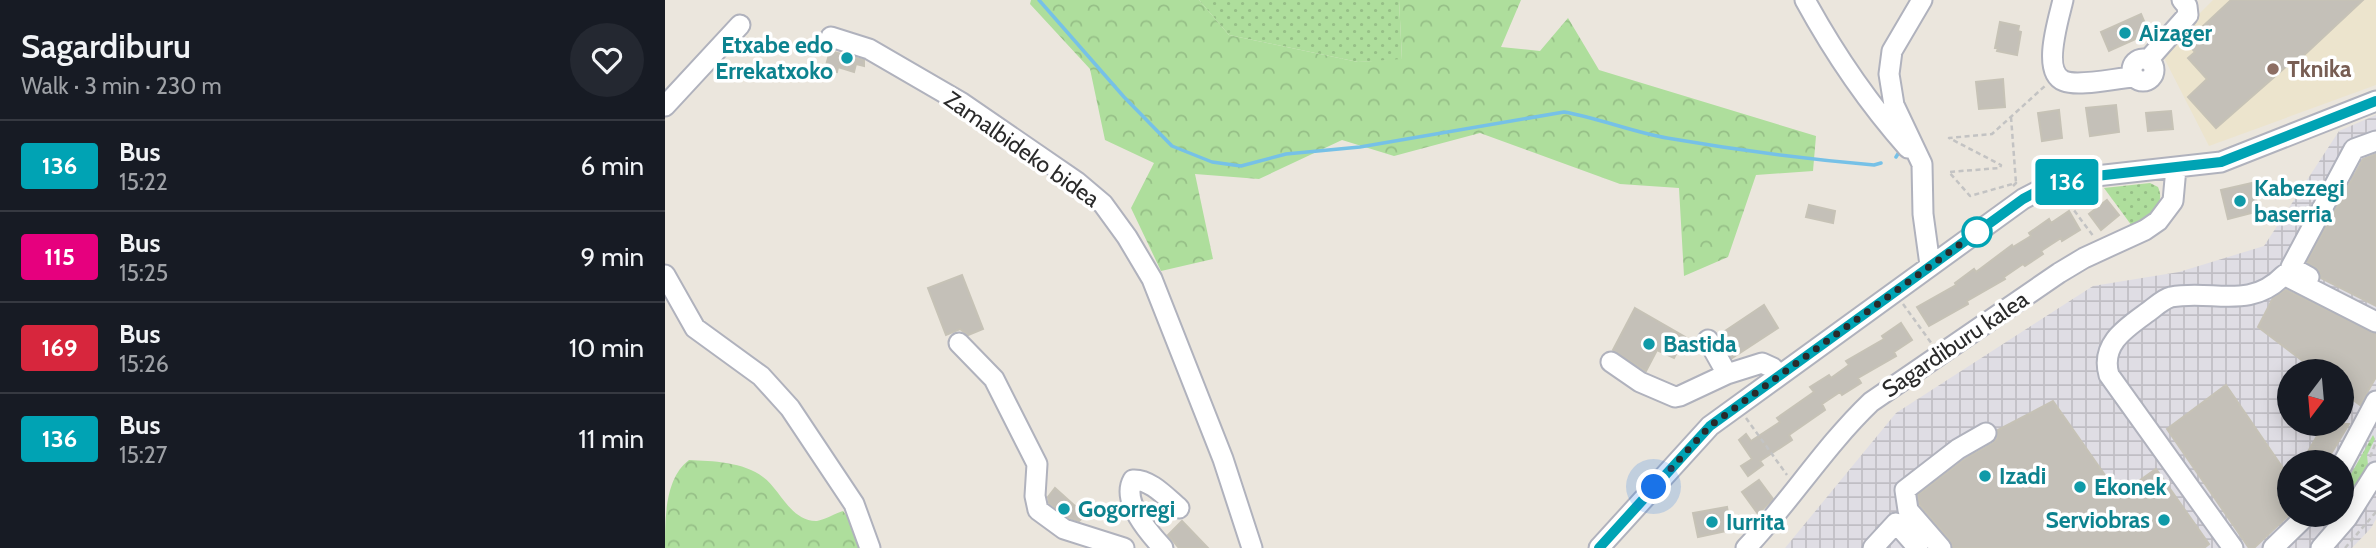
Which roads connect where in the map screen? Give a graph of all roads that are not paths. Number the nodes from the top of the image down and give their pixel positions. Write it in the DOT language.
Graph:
graph roads {
  1 [pos="1805,0"];
  2 [pos="1922,0"];
  3 [pos="2063,0"];
  4 [pos="2182,0"];
  5 [pos="740,25"];
  6 [pos="831,37"];
  7 [pos="2376,101"];
  8 [pos="665,106"];
  9 [pos="2376,141"];
  10 [pos="1921,164"];
  11 [pos="2176,168"];
  12 [pos="1930,265"];
  13 [pos="665,275"];
  14 [pos="2376,310"];
  15 [pos="2376,322"];
  16 [pos="1708,340"];
  17 [pos="959,344"];
  18 [pos="1611,362"];
  19 [pos="1727,374"];
  20 [pos="1779,374"];
  21 [pos="2376,401"];
  22 [pos="1986,433"];
  23 [pos="2350,450"];
  24 [pos="2376,472"];
  25 [pos="1179,508"];
  26 [pos="2295,527"];
  27 [pos="870,548"];
  28 [pos="1124,548"];
  29 [pos="1163,548"];
  30 [pos="1252,548"];
  31 [pos="1599,548"];
  32 [pos="1745,548"];
  33 [pos="1873,548"];
  34 [pos="1918,548"];
  35 [pos="1941,548"];
  36 [pos="2233,548"];
  37 [pos="2273,548"];
  38 [pos="2321,548"];
  1 -- 10 [label="street"];
  2 -- 10 [label="street"];
  3 -- 4 [label="street"];
  5 -- 8 [label="street"];
  6 -- 30 [label="street, Zamalbideko bidea"];
  7 -- 11 [label="street"];
  9 -- 14 [label="street"];
  10 -- 12 [label="street"];
  11 -- 12 [label="street"];
  11 -- 32 [label="street, Sagardiburu kalea"];
  12 -- 20 [label="street"];
  13 -- 27 [label="street"];
  15 -- 36 [label="street"];
  16 -- 19 [label="street"];
  17 -- 28 [label="street"];
  18 -- 19 [label="street"];
  19 -- 20 [label="street"];
  20 -- 31 [label="street"];
  21 -- 23 [label="street"];
  22 -- 35 [label="street"];
  24 -- 38 [label="street"];
  25 -- 29 [label="street"];
  26 -- 37 [label="street"];
  33 -- 34 [label="street"];
}
